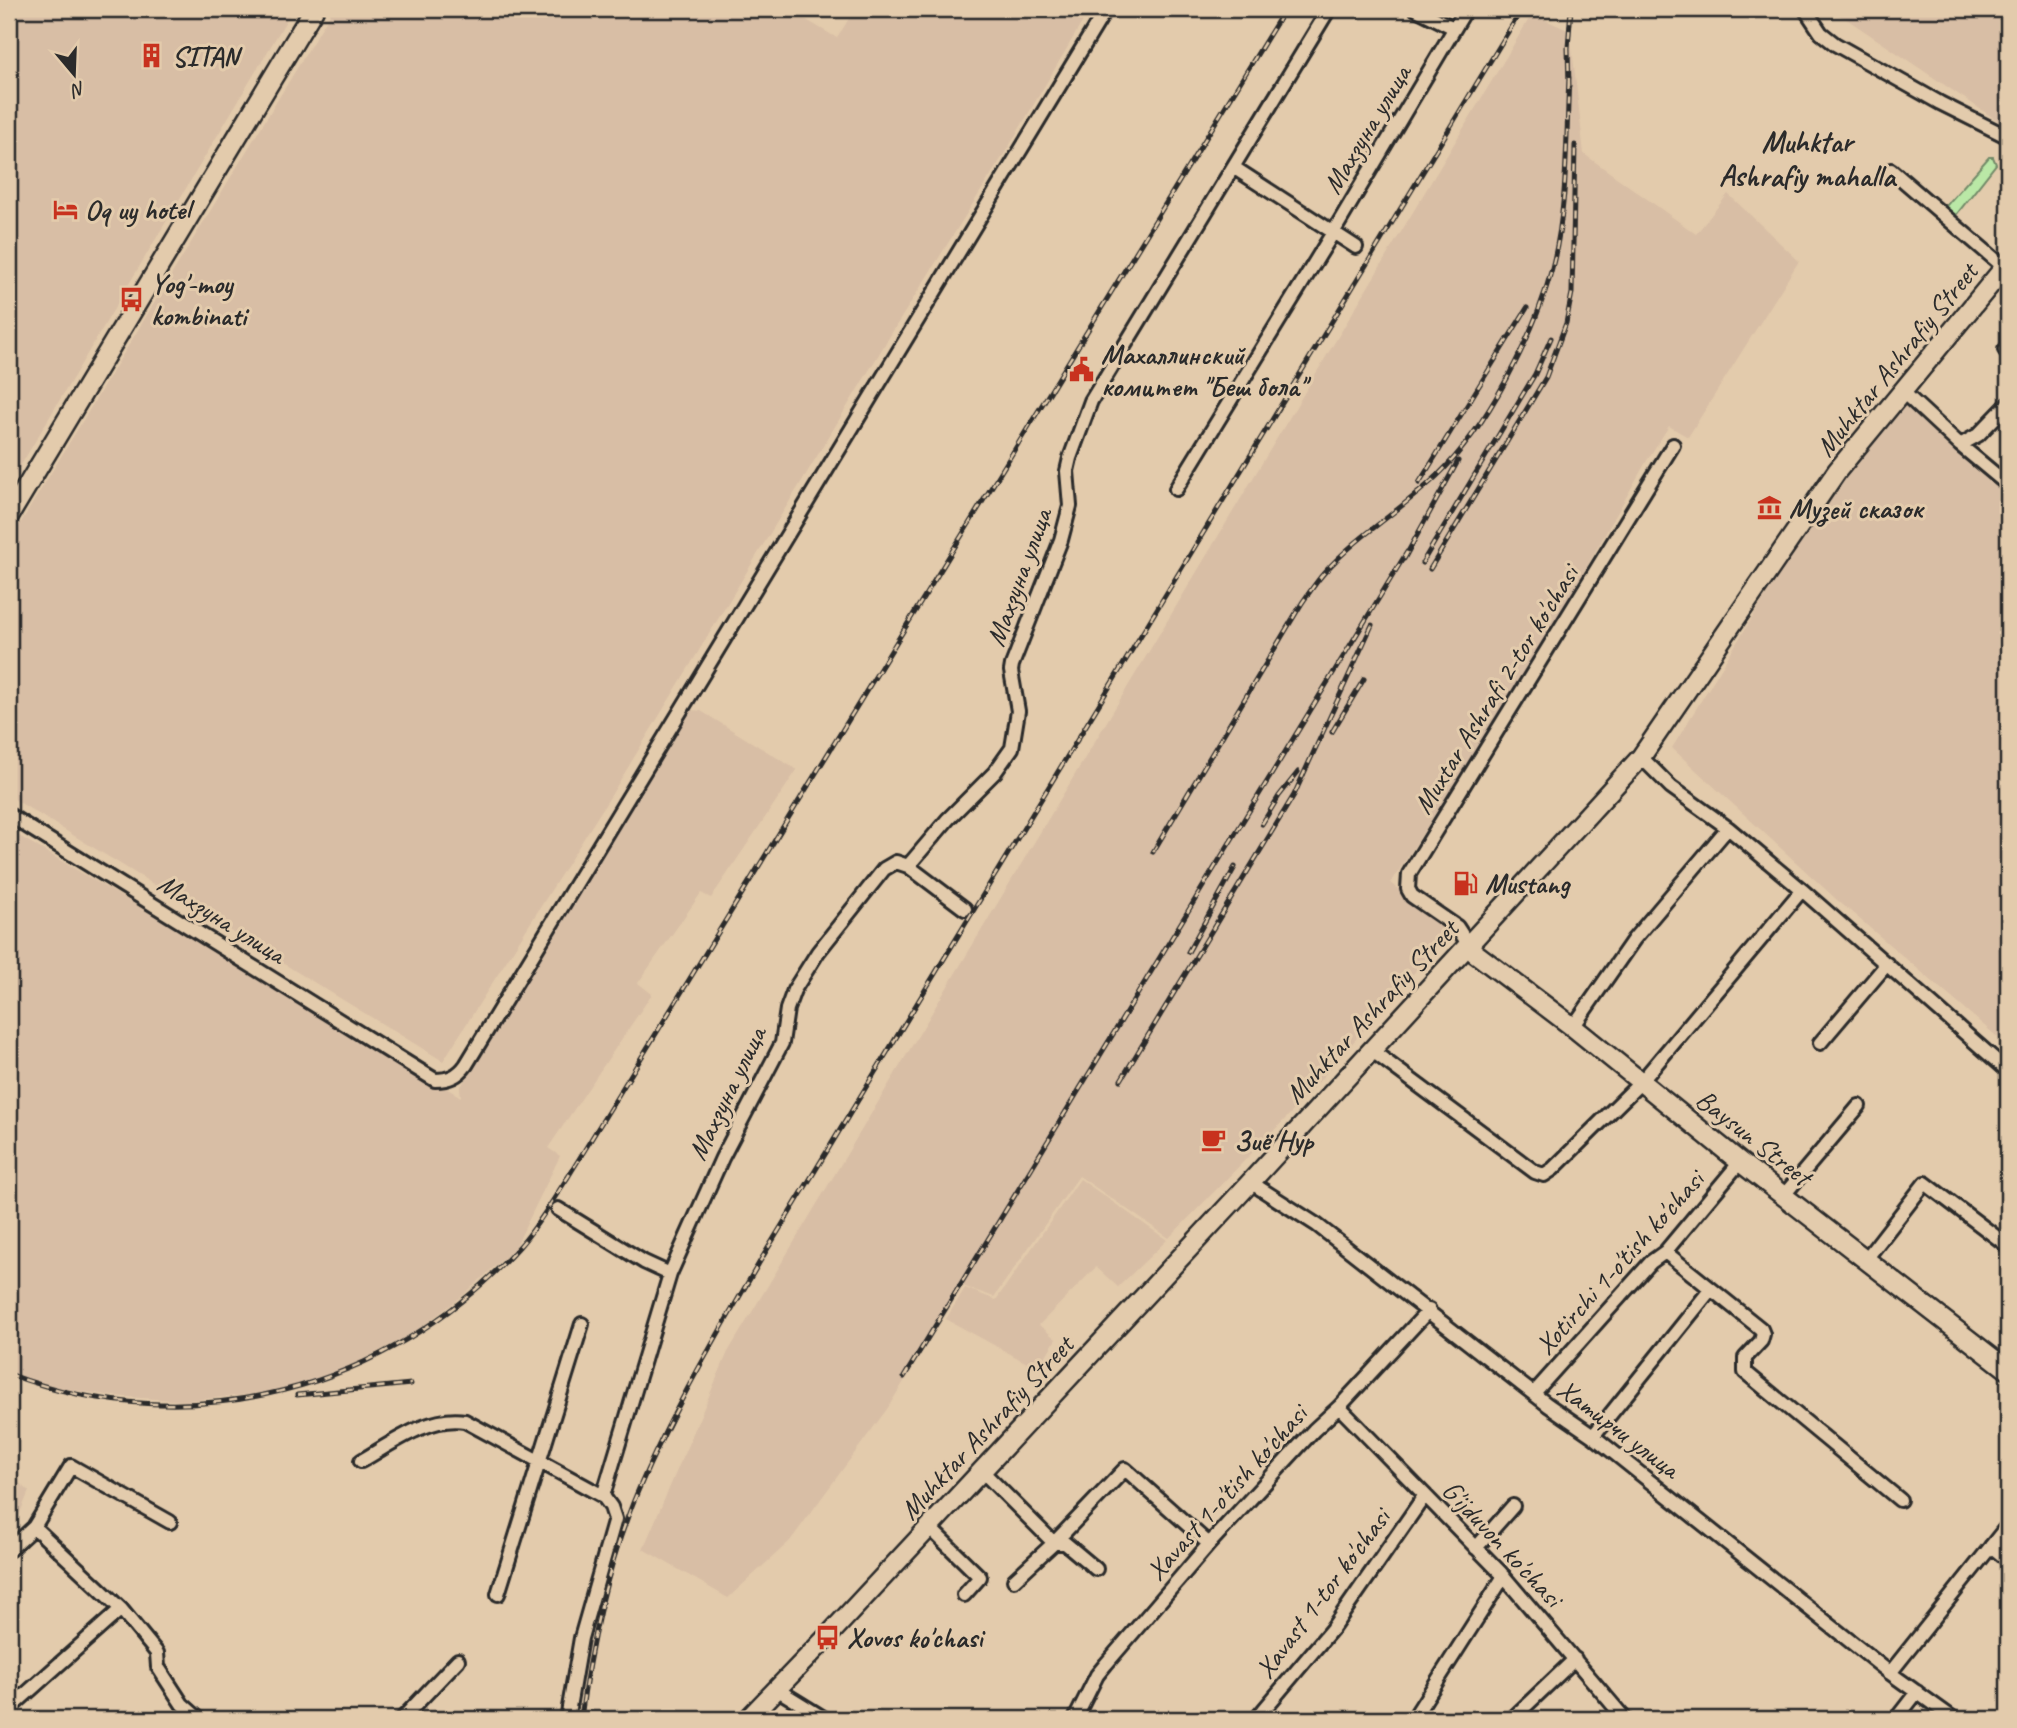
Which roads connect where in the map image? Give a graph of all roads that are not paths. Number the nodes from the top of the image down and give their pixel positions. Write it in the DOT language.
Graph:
graph roads {
  1 [pos="303,9"];
  2 [pos="314,9"];
  3 [pos="1106,9"];
  4 [pos="1329,9"];
  5 [pos="1416,9"];
  6 [pos="1466,9"];
  7 [pos="1805,9"];
  8 [pos="1454,29"];
  9 [pos="2008,137"];
  10 [pos="1233,167"];
  11 [pos="1891,170"];
  12 [pos="1334,231"];
  13 [pos="1356,247"];
  14 [pos="2006,266"];
  15 [pos="1902,391"];
  16 [pos="2008,404"];
  17 [pos="1961,445"];
  18 [pos="1673,446"];
  19 [pos="2008,485"];
  20 [pos="1176,489"];
  21 [pos="9,499"];
  22 [pos="9,516"];
  23 [pos="1641,757"];
  24 [pos="9,815"];
  25 [pos="1728,828"];
  26 [pos="908,866"];
  27 [pos="1802,890"];
  28 [pos="965,909"];
  29 [pos="1468,944"];
  30 [pos="1887,964"];
  31 [pos="1573,1027"];
  32 [pos="1820,1043"];
  33 [pos="1371,1050"];
  34 [pos="2008,1070"];
  35 [pos="1642,1082"];
  36 [pos="1859,1106"];
  37 [pos="1740,1163"];
  38 [pos="1250,1182"];
  39 [pos="1784,1195"];
  40 [pos="558,1209"];
  41 [pos="2008,1246"];
  42 [pos="1665,1252"];
  43 [pos="1866,1259"];
  44 [pos="670,1274"];
  45 [pos="1711,1289"];
  46 [pos="1429,1310"];
  47 [pos="582,1324"];
  48 [pos="2008,1370"];
  49 [pos="1534,1393"];
  50 [pos="1339,1407"];
  51 [pos="1593,1436"];
  52 [pos="361,1461"];
  53 [pos="538,1462"];
  54 [pos="981,1470"];
  55 [pos="1425,1495"];
  56 [pos="603,1496"];
  57 [pos="1900,1500"];
  58 [pos="1513,1506"];
  59 [pos="170,1522"];
  60 [pos="2008,1525"];
  61 [pos="34,1527"];
  62 [pos="929,1527"];
  63 [pos="1054,1543"];
  64 [pos="1209,1544"];
  65 [pos="1991,1546"];
  66 [pos="1476,1548"];
  67 [pos="9,1550"];
  68 [pos="2008,1560"];
  69 [pos="1096,1569"];
  70 [pos="1504,1576"];
  71 [pos="1014,1580"];
  72 [pos="498,1594"];
  73 [pos="964,1595"];
  74 [pos="121,1609"];
  75 [pos="1575,1659"];
  76 [pos="458,1660"];
  77 [pos="1891,1673"];
  78 [pos="778,1690"];
  79 [pos="1917,1692"];
  80 [pos="9,1709"];
  81 [pos="199,1719"];
  82 [pos="402,1719"];
  83 [pos="567,1719"];
  84 [pos="748,1719"];
  85 [pos="825,1719"];
  86 [pos="1075,1719"];
  87 [pos="1256,1719"];
  88 [pos="1413,1719"];
  89 [pos="1512,1719"];
  90 [pos="1625,1719"];
  91 [pos="1896,1719"];
  92 [pos="1954,1719"];
  1 -- 21 [label="main road"];
  2 -- 22 [label="main road"];
  3 -- 24 [label="street, Махзуна улица"];
  4 -- 10 [label="street, Махзуна улица"];
  5 -- 8 [label="street"];
  6 -- 8 [label="street, Махзуна улица"];
  7 -- 9 [label="street"];
  8 -- 12 [label="street, Махзуна улица"];
  10 -- 12 [label="street"];
  10 -- 26 [label="street, Махзуна улица"];
  11 -- 14 [label="street"];
  12 -- 13 [label="street"];
  12 -- 20 [label="street, Махзуна улица"];
  14 -- 15 [label="main road, Muhktar Ashrafiy Street"];
  15 -- 17 [label="street"];
  15 -- 23 [label="main road, Muhktar Ashrafiy Street"];
  16 -- 17 [label="street"];
  17 -- 19 [label="street"];
  18 -- 29 [label="street, Muxtar Ashrafi 2-tor ko'chasi"];
  23 -- 25 [label="street"];
  23 -- 29 [label="main road, Muhktar Ashrafiy Street"];
  25 -- 27 [label="street"];
  25 -- 31 [label="street"];
  26 -- 28 [label="street"];
  26 -- 44 [label="street, Махзуна улица"];
  27 -- 30 [label="street"];
  27 -- 35 [label="street"];
  29 -- 31 [label="main road, Bаysun Street"];
  29 -- 33 [label="main road, Muhktar Ashrafiy Street"];
  30 -- 32 [label="street"];
  30 -- 34 [label="street"];
  31 -- 35 [label="main road, Bаysun Street"];
  33 -- 35 [label="street"];
  33 -- 38 [label="main road, Muhktar Ashrafiy Street"];
  35 -- 37 [label="main road, Bаysun Street"];
  36 -- 39 [label="street"];
  37 -- 39 [label="main road, Bаysun Street"];
  37 -- 42 [label="street, Xotirchi 1-o'tish ko'chasi"];
  38 -- 46 [label="street, Хатирчи улица"];
  38 -- 54 [label="main road, Muhktar Ashrafiy Street"];
  39 -- 43 [label="main road, Bаysun Street"];
  40 -- 44 [label="street"];
  41 -- 43 [label="street"];
  42 -- 45 [label="street"];
  42 -- 49 [label="street, Xotirchi 1-o'tish ko'chasi"];
  43 -- 48 [label="main road, Bаysun Street"];
  44 -- 56 [label="street, Махзуна улица"];
  45 -- 51 [label="street"];
  45 -- 57 [label="street"];
  46 -- 49 [label="street, Хатирчи улица"];
  46 -- 50 [label="street, Xavast 1-o'tish ko'chasi"];
  47 -- 53 [label="street"];
  49 -- 51 [label="street, Хатирчи улица"];
  50 -- 55 [label="street, G'ijduvon ko'chasi"];
  50 -- 64 [label="street, Xavast 1-o'tish ko'chasi"];
  51 -- 77 [label="street, Хатирчи улица"];
  52 -- 53 [label="street"];
  53 -- 56 [label="street"];
  53 -- 72 [label="street"];
  54 -- 62 [label="main road, Muhktar Ashrafiy Street"];
  54 -- 63 [label="street"];
  55 -- 66 [label="street, G'ijduvon ko'chasi"];
  55 -- 87 [label="street, Xavast 1-tor ko'chasi"];
  56 -- 83 [label="street"];
  58 -- 66 [label="street"];
  59 -- 61 [label="street"];
  60 -- 65 [label="street"];
  61 -- 67 [label="street"];
  61 -- 74 [label="street"];
  62 -- 73 [label="street"];
  62 -- 78 [label="main road, Muhktar Ashrafiy Street"];
  63 -- 64 [label="street"];
  63 -- 69 [label="street"];
  63 -- 71 [label="street"];
  64 -- 86 [label="street, Xavast 1-o'tish ko'chasi"];
  65 -- 68 [label="street"];
  65 -- 77 [label="street"];
  66 -- 70 [label="street, G'ijduvon ko'chasi"];
  70 -- 75 [label="street, G'ijduvon ko'chasi"];
  70 -- 88 [label="street"];
  74 -- 80 [label="street"];
  74 -- 81 [label="street"];
  75 -- 89 [label="street"];
  75 -- 90 [label="street, G'ijduvon ko'chasi"];
  76 -- 82 [label="street"];
  77 -- 79 [label="street, Хатирчи улица"];
  78 -- 84 [label="main road, Muhktar Ashrafiy Street"];
  78 -- 85 [label="street"];
  79 -- 91 [label="street"];
  79 -- 92 [label="street, Хатирчи улица"];
}
